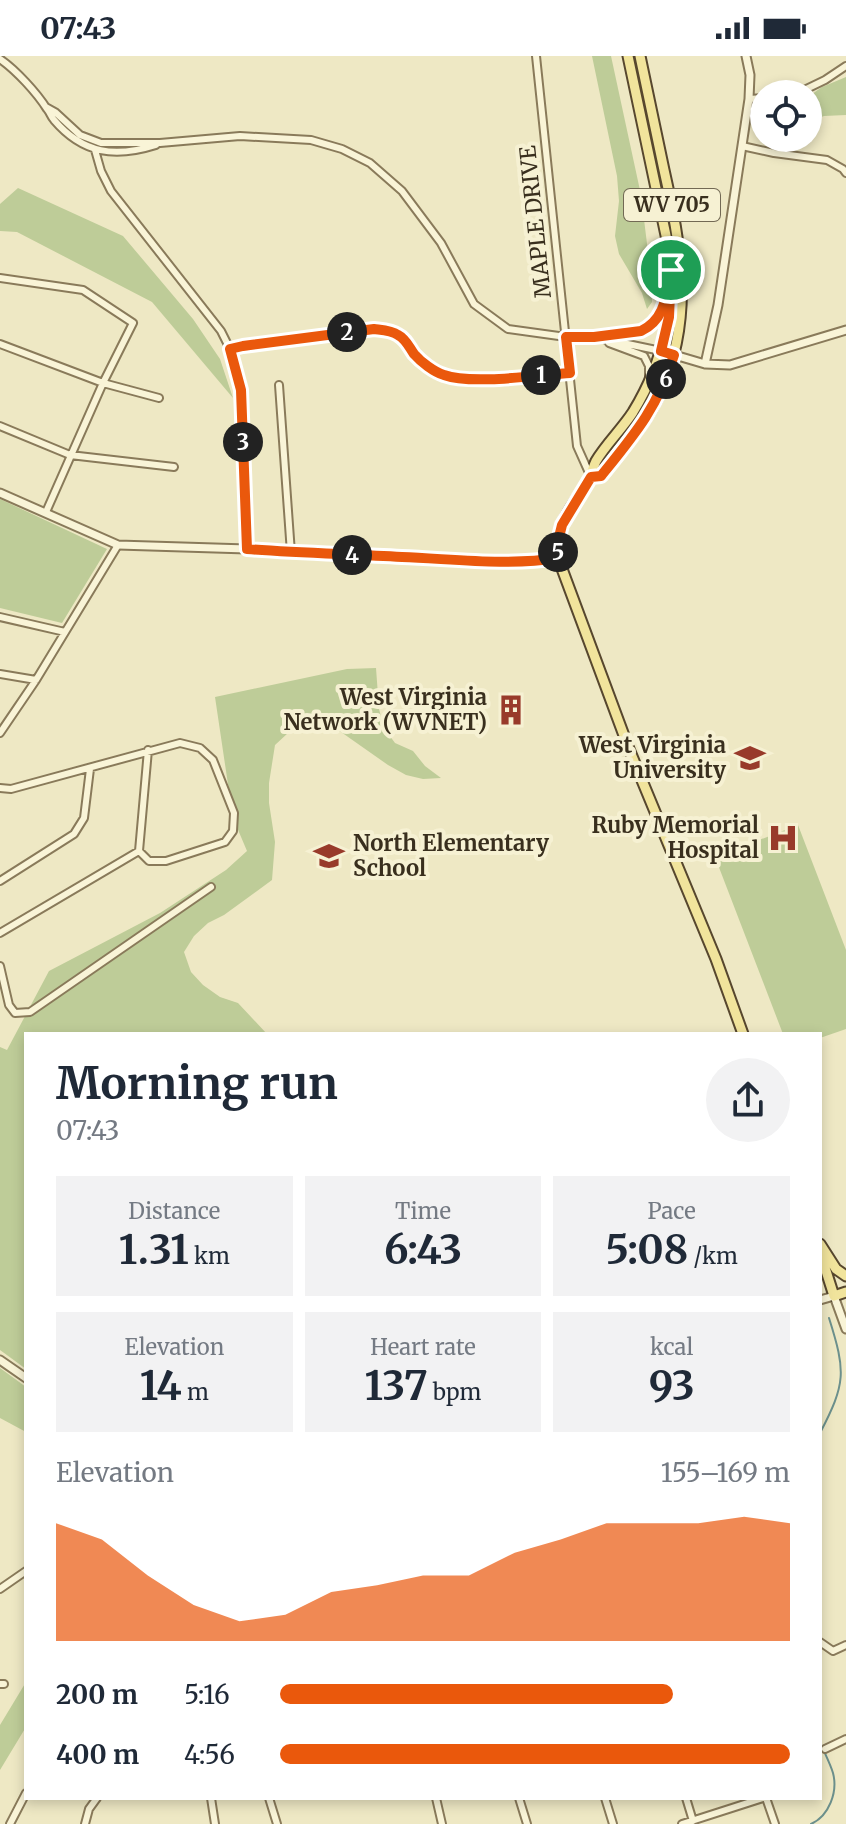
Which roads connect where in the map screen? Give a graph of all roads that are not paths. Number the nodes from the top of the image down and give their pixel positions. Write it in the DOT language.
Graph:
graph roads {
  1 [pos="536,56"];
  2 [pos="628,56"];
  3 [pos="640,56"];
  4 [pos="746,56"];
  5 [pos="0,59"];
  6 [pos="846,66"];
  7 [pos="822,81"];
  8 [pos="749,99"];
  9 [pos="46,107"];
  10 [pos="101,143"];
  11 [pos="160,143"];
  12 [pos="742,146"];
  13 [pos="95,150"];
  14 [pos="104,152"];
  15 [pos="845,170"];
  16 [pos="101,171"];
  17 [pos="671,270"];
  18 [pos="0,278"];
  19 [pos="846,330"];
  20 [pos="566,337"];
  21 [pos="594,337"];
  22 [pos="0,344"];
  23 [pos="230,349"];
  24 [pos="661,351"];
  25 [pos="674,355"];
  26 [pos="705,364"];
  27 [pos="570,373"];
  28 [pos="103,383"];
  29 [pos="648,383"];
  30 [pos="279,385"];
  31 [pos="159,398"];
  32 [pos="0,426"];
  33 [pos="70,455"];
  34 [pos="174,467"];
  35 [pos="591,477"];
  36 [pos="0,493"];
  37 [pos="46,512"];
  38 [pos="118,545"];
  39 [pos="247,549"];
  40 [pos="291,553"];
  41 [pos="558,558"];
  42 [pos="0,617"];
  43 [pos="65,632"];
  44 [pos="0,674"];
  45 [pos="36,680"];
  46 [pos="0,733"];
  47 [pos="148,750"];
  48 [pos="90,769"];
  49 [pos="0,788"];
  50 [pos="139,851"];
  51 [pos="0,881"];
  52 [pos="211,887"];
  53 [pos="0,933"];
  54 [pos="0,966"];
  55 [pos="742,1032"];
  56 [pos="822,1247"];
  57 [pos="822,1258"];
  58 [pos="846,1276"];
  59 [pos="846,1292"];
  60 [pos="834,1296"];
  61 [pos="822,1299"];
  62 [pos="846,1329"];
  63 [pos="0,1360"];
  64 [pos="24,1377"];
  65 [pos="24,1572"];
  66 [pos="0,1589"];
  67 [pos="822,1643"];
  68 [pos="846,1645"];
  69 [pos="846,1739"];
  70 [pos="825,1749"];
  71 [pos="24,1797"];
  72 [pos="96,1800"];
  73 [pos="211,1800"];
  74 [pos="270,1800"];
  75 [pos="436,1800"];
  76 [pos="520,1800"];
  77 [pos="606,1800"];
  78 [pos="687,1800"];
  79 [pos="759,1800"];
  80 [pos="766,1800"];
  81 [pos="693,1821"];
  82 [pos="10,1824"];
  83 [pos="85,1824"];
  84 [pos="215,1824"];
  85 [pos="277,1824"];
  86 [pos="442,1824"];
  87 [pos="527,1824"];
  88 [pos="613,1824"];
  89 [pos="682,1824"];
  90 [pos="775,1824"];
  1 -- 20 [label="street, MAPLE DRIVE"];
  2 -- 17 [label="main road, WV 705"];
  3 -- 25 [label="main road, WV 705"];
  4 -- 8 [label="street"];
  5 -- 9 [label="street"];
  6 -- 7 [label="street"];
  8 -- 12 [label="street"];
  9 -- 10 [label="street"];
  9 -- 13 [label="street"];
  10 -- 11 [label="street"];
  10 -- 13 [label="street"];
  10 -- 14 [label="street"];
  11 -- 14 [label="street"];
  11 -- 20 [label="street"];
  12 -- 15 [label="street"];
  12 -- 26 [label="street"];
  13 -- 14 [label="street"];
  13 -- 16 [label="street"];
  14 -- 16 [label="street"];
  16 -- 23 [label="street"];
  17 -- 21 [label="street"];
  17 -- 24 [label="main road, WV 705"];
  18 -- 28 [label="street"];
  19 -- 26 [label="street"];
  20 -- 21 [label="street"];
  20 -- 27 [label="street, MAPLE DRIVE"];
  21 -- 24 [label="street"];
  21 -- 29 [label="street"];
  22 -- 28 [label="street"];
  23 -- 27 [label="street"];
  23 -- 39 [label="street"];
  24 -- 25 [label="street"];
  24 -- 29 [label="main road, WV 705"];
  25 -- 26 [label="street"];
  25 -- 35 [label="main road, WV 705"];
  27 -- 35 [label="street, MAPLE DRIVE"];
  28 -- 31 [label="street"];
  28 -- 33 [label="street"];
  29 -- 35 [label="main road, WV 705"];
  30 -- 40 [label="street"];
  32 -- 33 [label="street"];
  33 -- 34 [label="street"];
  33 -- 37 [label="street"];
  35 -- 41 [label="main road, WV 705"];
  36 -- 37 [label="street"];
  37 -- 38 [label="street"];
  38 -- 39 [label="street"];
  38 -- 43 [label="street"];
  39 -- 40 [label="street"];
  40 -- 41 [label="street"];
  41 -- 55 [label="main road"];
  42 -- 43 [label="street"];
  43 -- 45 [label="street"];
  44 -- 45 [label="street"];
  45 -- 46 [label="street"];
  47 -- 48 [label="street"];
  47 -- 50 [label="street"];
  47 -- 50 [label="street"];
  48 -- 49 [label="street"];
  48 -- 51 [label="street"];
  50 -- 53 [label="street"];
  52 -- 54 [label="street"];
  56 -- 58 [label="main road"];
  57 -- 60 [label="main road"];
  59 -- 60 [label="main road"];
  60 -- 61 [label="street"];
  60 -- 62 [label="street"];
  63 -- 64 [label="street"];
  65 -- 66 [label="street"];
  67 -- 68 [label="street"];
  69 -- 70 [label="street"];
  71 -- 82 [label="street"];
  72 -- 83 [label="street"];
  73 -- 84 [label="street"];
  74 -- 85 [label="street"];
  75 -- 86 [label="street"];
  76 -- 87 [label="street"];
  77 -- 88 [label="street"];
  78 -- 81 [label="street"];
  79 -- 81 [label="street"];
  80 -- 90 [label="street"];
  81 -- 89 [label="street"];
}
